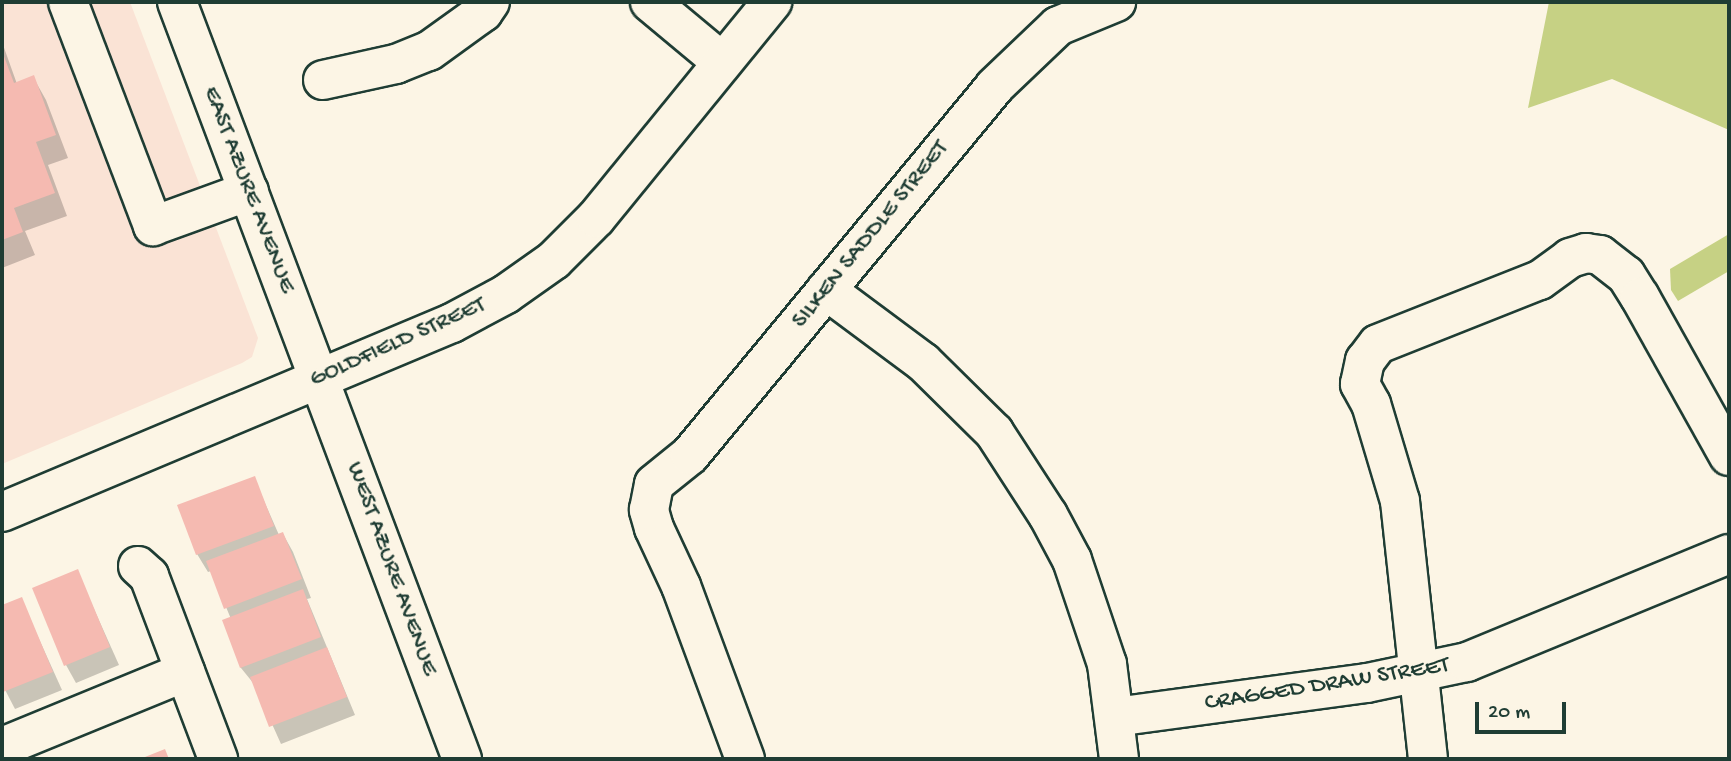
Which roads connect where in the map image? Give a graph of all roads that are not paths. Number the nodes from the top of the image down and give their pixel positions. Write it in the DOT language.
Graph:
graph roads {
  1 [pos="68,2"];
  2 [pos="177,2"];
  3 [pos="490,2"];
  4 [pos="650,2"];
  5 [pos="772,2"];
  6 [pos="1116,2"];
  7 [pos="1050,14"];
  8 [pos="722,62"];
  9 [pos="323,80"];
  10 [pos="249,191"];
  11 [pos="826,289"];
  12 [pos="320,379"];
  13 [pos="1729,456"];
  14 [pos="2,512"];
  15 [pos="1729,554"];
  16 [pos="138,566"];
  17 [pos="185,672"];
  18 [pos="1421,672"];
  19 [pos="1115,717"];
  20 [pos="2,747"];
  21 [pos="218,759"];
  22 [pos="462,759"];
  23 [pos="745,759"];
  24 [pos="1119,759"];
  25 [pos="1428,759"];
  1 -- 10 [label="street"];
  2 -- 10 [label="street, EAST AZURE AVENUE"];
  3 -- 9 [label="street"];
  4 -- 8 [label="street"];
  5 -- 8 [label="street, GOLDFIELD STREET"];
  6 -- 7 [label="street, SILKEN SADDLE STREET"];
  7 -- 11 [label="street, SILKEN SADDLE STREET"];
  8 -- 12 [label="street, GOLDFIELD STREET"];
  10 -- 12 [label="street, EAST AZURE AVENUE"];
  11 -- 19 [label="street"];
  11 -- 23 [label="street, SILKEN SADDLE STREET"];
  12 -- 14 [label="street, GOLDFIELD STREET"];
  12 -- 22 [label="street, WEST AZURE AVENUE"];
  13 -- 18 [label="street"];
  15 -- 18 [label="street, CRAGGED DRAW STREET"];
  16 -- 17 [label="street"];
  17 -- 20 [label="street"];
  17 -- 21 [label="street"];
  18 -- 19 [label="street, CRAGGED DRAW STREET"];
  18 -- 25 [label="street"];
  19 -- 24 [label="street"];
}
